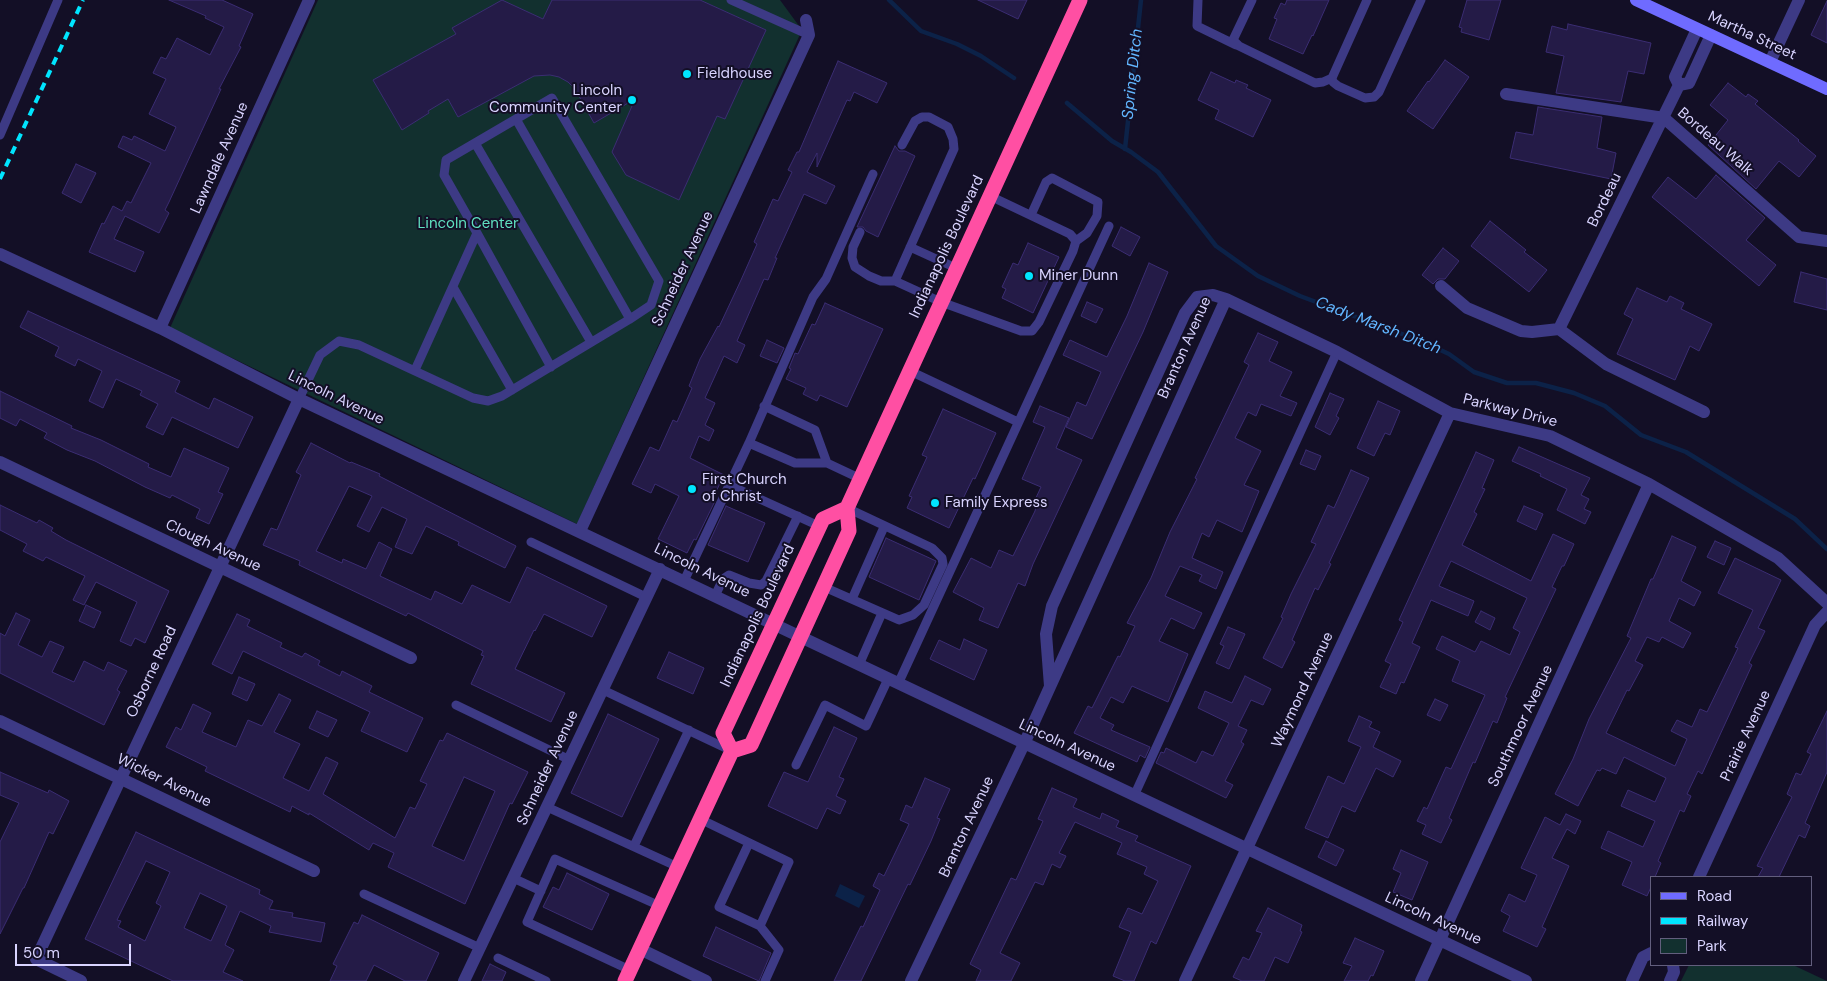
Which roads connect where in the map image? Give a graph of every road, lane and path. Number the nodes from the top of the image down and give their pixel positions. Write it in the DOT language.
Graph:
graph roads {
  1 [pos="58,0"];
  2 [pos="309,0"];
  3 [pos="731,0"];
  4 [pos="1080,0"];
  5 [pos="1198,0"];
  6 [pos="1252,0"];
  7 [pos="1367,0"];
  8 [pos="1421,0"];
  9 [pos="1636,0"];
  10 [pos="1799,0"];
  11 [pos="806,20"];
  12 [pos="1697,29"];
  13 [pos="809,35"];
  14 [pos="1711,35"];
  15 [pos="1239,46"];
  16 [pos="1770,62"];
  17 [pos="1332,78"];
  18 [pos="1679,85"];
  19 [pos="1827,89"];
  20 [pos="1506,94"];
  21 [pos="1664,118"];
  22 [pos="516,119"];
  23 [pos="0,135"];
  24 [pos="475,143"];
  25 [pos="902,145"];
  26 [pos="873,174"];
  27 [pos="990,196"];
  28 [pos="1031,215"];
  29 [pos="1109,226"];
  30 [pos="860,232"];
  31 [pos="477,233"];
  32 [pos="1076,241"];
  33 [pos="1827,241"];
  34 [pos="910,247"];
  35 [pos="0,254"];
  36 [pos="956,268"];
  37 [pos="895,281"];
  38 [pos="1441,286"];
  39 [pos="453,287"];
  40 [pos="1226,299"];
  41 [pos="941,302"];
  42 [pos="630,319"];
  43 [pos="160,328"];
  44 [pos="1559,329"];
  45 [pos="592,342"];
  46 [pos="1337,352"];
  47 [pos="551,367"];
  48 [pos="415,370"];
  49 [pos="910,371"];
  50 [pos="512,390"];
  51 [pos="299,399"];
  52 [pos="764,406"];
  53 [pos="1704,412"];
  54 [pos="1450,413"];
  55 [pos="1018,422"];
  56 [pos="749,443"];
  57 [pos="0,462"];
  58 [pos="827,464"];
  59 [pos="860,479"];
  60 [pos="1649,484"];
  61 [pos="729,485"];
  62 [pos="847,508"];
  63 [pos="798,516"];
  64 [pos="819,526"];
  65 [pos="884,527"];
  66 [pos="580,531"];
  67 [pos="531,542"];
  68 [pos="219,566"];
  69 [pos="660,569"];
  70 [pos="684,581"];
  71 [pos="824,587"];
  72 [pos="715,596"];
  73 [pos="646,597"];
  74 [pos="852,599"];
  75 [pos="1827,602"];
  76 [pos="1827,612"];
  77 [pos="882,613"];
  78 [pos="774,624"];
  79 [pos="800,637"];
  80 [pos="411,658"];
  81 [pos="858,665"];
  82 [pos="893,682"];
  83 [pos="1050,686"];
  84 [pos="603,690"];
  85 [pos="456,705"];
  86 [pos="0,721"];
  87 [pos="689,730"];
  88 [pos="1024,744"];
  89 [pos="732,751"];
  90 [pos="570,760"];
  91 [pos="796,766"];
  92 [pos="120,778"];
  93 [pos="1134,796"];
  94 [pos="547,807"];
  95 [pos="700,819"];
  96 [pos="749,843"];
  97 [pos="634,846"];
  98 [pos="1247,849"];
  99 [pos="678,867"];
  100 [pos="314,871"];
  101 [pos="1698,876"];
  102 [pos="513,878"];
  103 [pos="541,891"];
  104 [pos="364,894"];
  105 [pos="660,906"];
  106 [pos="760,926"];
  107 [pos="1440,941"];
  108 [pos="480,948"];
  109 [pos="640,949"];
  110 [pos="1650,954"];
  111 [pos="498,958"];
  112 [pos="1673,966"];
  113 [pos="628,976"];
  114 [pos="81,981"];
  115 [pos="464,981"];
  116 [pos="546,981"];
  117 [pos="706,981"];
  118 [pos="765,981"];
  119 [pos="911,981"];
  120 [pos="1185,981"];
  121 [pos="1421,981"];
  122 [pos="1526,981"];
  123 [pos="1632,981"];
  124 [pos="1670,981"];
  1 -- 23 [label="lane"];
  2 -- 43 [label="street, Lawndale Avenue"];
  3 -- 13 [label="lane"];
  4 -- 27 [label="highway, Indianapolis Boulevard"];
  5 -- 15 [label="lane"];
  6 -- 15 [label="lane"];
  7 -- 17 [label="lane"];
  8 -- 17 [label="lane"];
  9 -- 12 [label="street, Martha Street"];
  10 -- 16 [label="street"];
  11 -- 13 [label="street"];
  12 -- 14 [label="street, Martha Street"];
  12 -- 18 [label="street, Bordeau"];
  13 -- 66 [label="street, Schneider Avenue"];
  14 -- 16 [label="street, Martha Street"];
  14 -- 18 [label="street, Bordeau"];
  15 -- 17 [label="lane"];
  16 -- 19 [label="street, Martha Street"];
  18 -- 21 [label="street, Bordeau"];
  20 -- 21 [label="street, Bordeau Walk"];
  21 -- 33 [label="street, Bordeau Walk"];
  21 -- 44 [label="street, Bordeau"];
  22 -- 24 [label="lane"];
  22 -- 42 [label="lane"];
  22 -- 42 [label="lane"];
  24 -- 31 [label="lane"];
  24 -- 45 [label="lane"];
  25 -- 34 [label="lane"];
  26 -- 52 [label="lane"];
  27 -- 28 [label="lane"];
  27 -- 36 [label="highway, Indianapolis Boulevard"];
  28 -- 32 [label="lane"];
  28 -- 32 [label="lane"];
  29 -- 55 [label="lane"];
  30 -- 37 [label="lane"];
  31 -- 39 [label="lane"];
  31 -- 47 [label="lane"];
  32 -- 41 [label="lane"];
  34 -- 36 [label="lane"];
  34 -- 37 [label="lane"];
  35 -- 43 [label="street, Lincoln Avenue"];
  36 -- 41 [label="highway, Indianapolis Boulevard"];
  37 -- 41 [label="lane"];
  38 -- 44 [label="street"];
  39 -- 48 [label="lane"];
  39 -- 50 [label="lane"];
  40 -- 46 [label="street, Parkway Drive"];
  40 -- 83 [label="street, Branton Avenue"];
  40 -- 83 [label="street, Branton Avenue"];
  41 -- 49 [label="highway, Indianapolis Boulevard"];
  42 -- 45 [label="lane"];
  43 -- 51 [label="street, Lincoln Avenue"];
  44 -- 53 [label="street"];
  45 -- 47 [label="lane"];
  46 -- 54 [label="street, Parkway Drive"];
  46 -- 93 [label="lane"];
  47 -- 50 [label="lane"];
  48 -- 50 [label="lane"];
  48 -- 51 [label="lane"];
  49 -- 55 [label="lane"];
  49 -- 59 [label="highway, Indianapolis Boulevard"];
  51 -- 66 [label="street, Lincoln Avenue"];
  51 -- 68 [label="street, Osborne Road"];
  52 -- 56 [label="lane"];
  52 -- 58 [label="lane"];
  54 -- 60 [label="street, Parkway Drive"];
  54 -- 98 [label="street, Waymond Avenue"];
  55 -- 82 [label="lane"];
  56 -- 58 [label="lane"];
  56 -- 61 [label="lane"];
  57 -- 68 [label="street, Clough Avenue"];
  58 -- 59 [label="lane"];
  59 -- 62 [label="highway, Indianapolis Boulevard"];
  60 -- 75 [label="street, Parkway Drive"];
  60 -- 107 [label="street, Southmoor Avenue"];
  61 -- 63 [label="lane"];
  61 -- 70 [label="lane"];
  62 -- 64 [label="highway"];
  62 -- 65 [label="lane"];
  62 -- 71 [label="highway, Indianapolis Boulevard"];
  63 -- 64 [label="lane"];
  63 -- 72 [label="lane"];
  64 -- 78 [label="highway, Indianapolis Boulevard"];
  65 -- 74 [label="lane"];
  65 -- 77 [label="lane"];
  66 -- 69 [label="street, Lincoln Avenue"];
  67 -- 73 [label="lane"];
  68 -- 80 [label="street, Clough Avenue"];
  68 -- 92 [label="street, Osborne Road"];
  69 -- 70 [label="street, Lincoln Avenue"];
  69 -- 73 [label="street, Schneider Avenue"];
  70 -- 72 [label="street, Lincoln Avenue"];
  71 -- 74 [label="lane"];
  71 -- 79 [label="highway, Indianapolis Boulevard"];
  72 -- 78 [label="street, Lincoln Avenue"];
  73 -- 84 [label="street, Schneider Avenue"];
  74 -- 77 [label="lane"];
  76 -- 101 [label="street, Prairie Avenue"];
  77 -- 81 [label="lane"];
  78 -- 79 [label="street, Lincoln Avenue"];
  78 -- 89 [label="highway, Indianapolis Boulevard"];
  79 -- 81 [label="street, Lincoln Avenue"];
  79 -- 89 [label="highway, Indianapolis Boulevard"];
  81 -- 82 [label="street, Lincoln Avenue"];
  82 -- 88 [label="street, Lincoln Avenue"];
  82 -- 91 [label="lane"];
  83 -- 88 [label="street, Branton Avenue"];
  84 -- 87 [label="lane"];
  84 -- 90 [label="street, Schneider Avenue"];
  85 -- 90 [label="lane"];
  86 -- 92 [label="street, Wicker Avenue"];
  87 -- 89 [label="lane"];
  87 -- 97 [label="lane"];
  88 -- 93 [label="street, Lincoln Avenue"];
  88 -- 119 [label="street, Branton Avenue"];
  89 -- 95 [label="highway"];
  90 -- 94 [label="street, Schneider Avenue"];
  92 -- 100 [label="street, Wicker Avenue"];
  92 -- 114 [label="street, Osborne Road"];
  93 -- 98 [label="street, Lincoln Avenue"];
  94 -- 97 [label="lane"];
  94 -- 102 [label="street, Schneider Avenue"];
  95 -- 96 [label="lane"];
  95 -- 99 [label="highway"];
  96 -- 106 [label="lane"];
  96 -- 106 [label="lane"];
  97 -- 99 [label="lane"];
  98 -- 107 [label="street, Lincoln Avenue"];
  98 -- 120 [label="street, Waymond Avenue"];
  99 -- 105 [label="highway"];
  102 -- 103 [label="lane"];
  102 -- 108 [label="street, Schneider Avenue"];
  103 -- 105 [label="lane"];
  103 -- 113 [label="lane"];
  104 -- 108 [label="lane"];
  105 -- 109 [label="highway"];
  106 -- 118 [label="lane"];
  107 -- 121 [label="street, Southmoor Avenue"];
  107 -- 122 [label="street, Lincoln Avenue"];
  108 -- 115 [label="street, Schneider Avenue"];
  109 -- 113 [label="highway"];
  109 -- 117 [label="street"];
  110 -- 123 [label="street"];
  111 -- 116 [label="lane"];
  112 -- 124 [label="street"];
}
